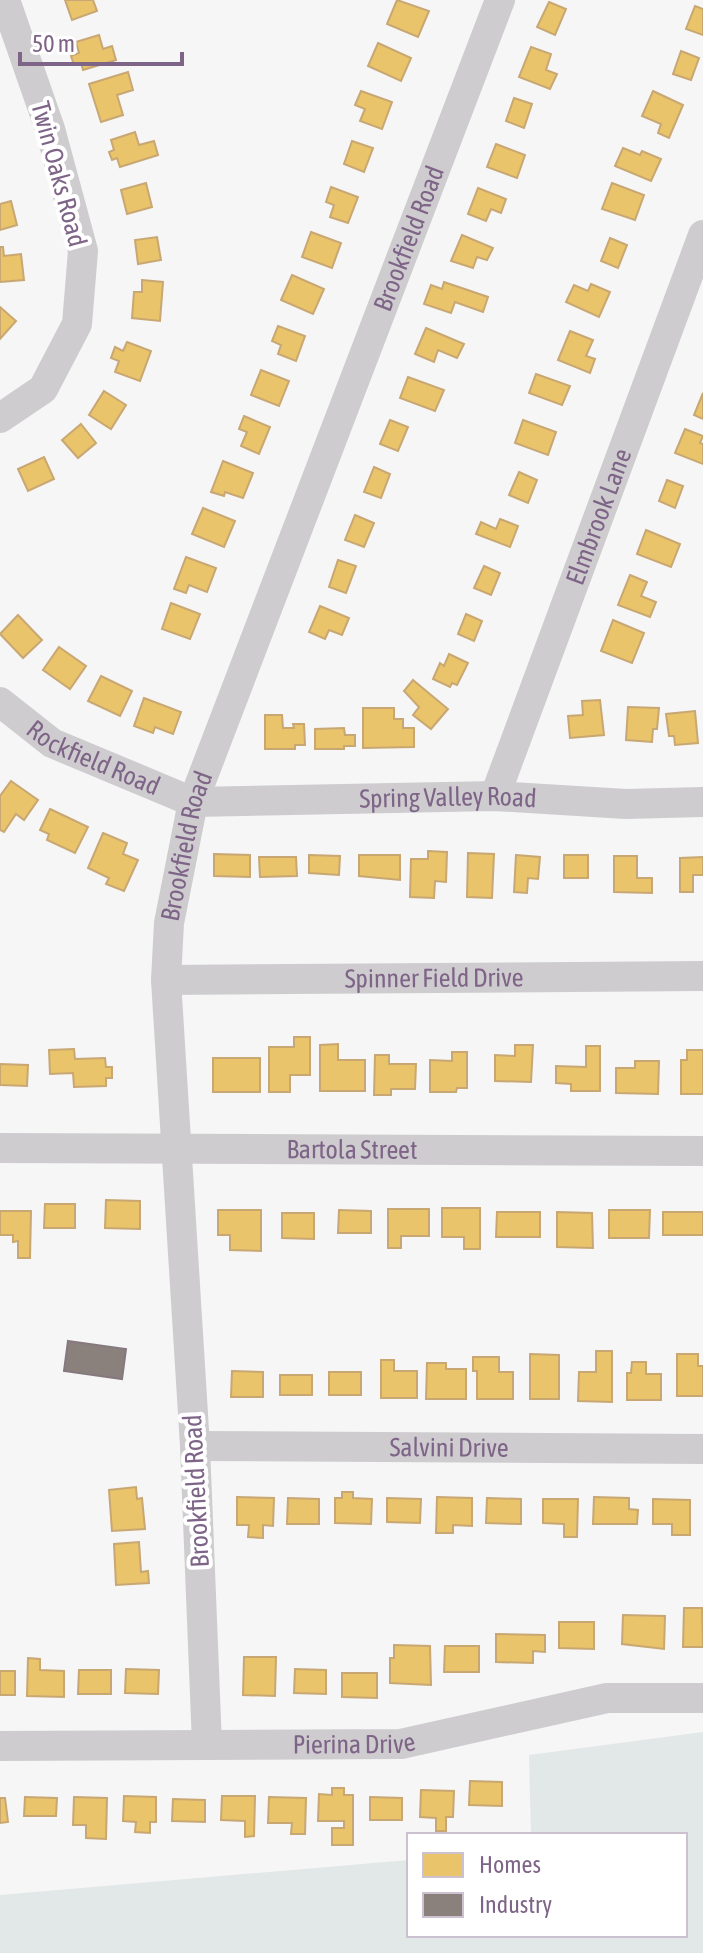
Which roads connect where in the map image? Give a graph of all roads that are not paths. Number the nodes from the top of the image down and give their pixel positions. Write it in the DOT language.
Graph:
graph roads {
  1 [pos="5,0"];
  2 [pos="500,0"];
  3 [pos="703,235"];
  4 [pos="0,418"];
  5 [pos="0,702"];
  6 [pos="495,796"];
  7 [pos="193,802"];
  8 [pos="703,802"];
  9 [pos="703,976"];
  10 [pos="166,980"];
  11 [pos="0,1148"];
  12 [pos="176,1149"];
  13 [pos="703,1151"];
  14 [pos="195,1446"];
  15 [pos="703,1449"];
  16 [pos="703,1698"];
  17 [pos="207,1745"];
  18 [pos="0,1746"];
  1 -- 4 [label="street, Twin Oaks Road"];
  2 -- 7 [label="street, Brookfield Road"];
  3 -- 6 [label="street, Elmbrook Lane"];
  5 -- 7 [label="street, Rockfield Road"];
  6 -- 7 [label="street, Spring Valley Road"];
  6 -- 8 [label="street, Spring Valley Road"];
  7 -- 10 [label="street, Brookfield Road"];
  9 -- 10 [label="street, Spinner Field Drive"];
  10 -- 12 [label="street, Brookfield Road"];
  11 -- 12 [label="street, Bartola Street"];
  12 -- 13 [label="street, Bartola Street"];
  12 -- 14 [label="street, Brookfield Road"];
  14 -- 15 [label="street, Salvini Drive"];
  14 -- 17 [label="street, Brookfield Road"];
  16 -- 17 [label="street, Pierina Drive"];
  17 -- 18 [label="street, Pierina Drive"];
}
